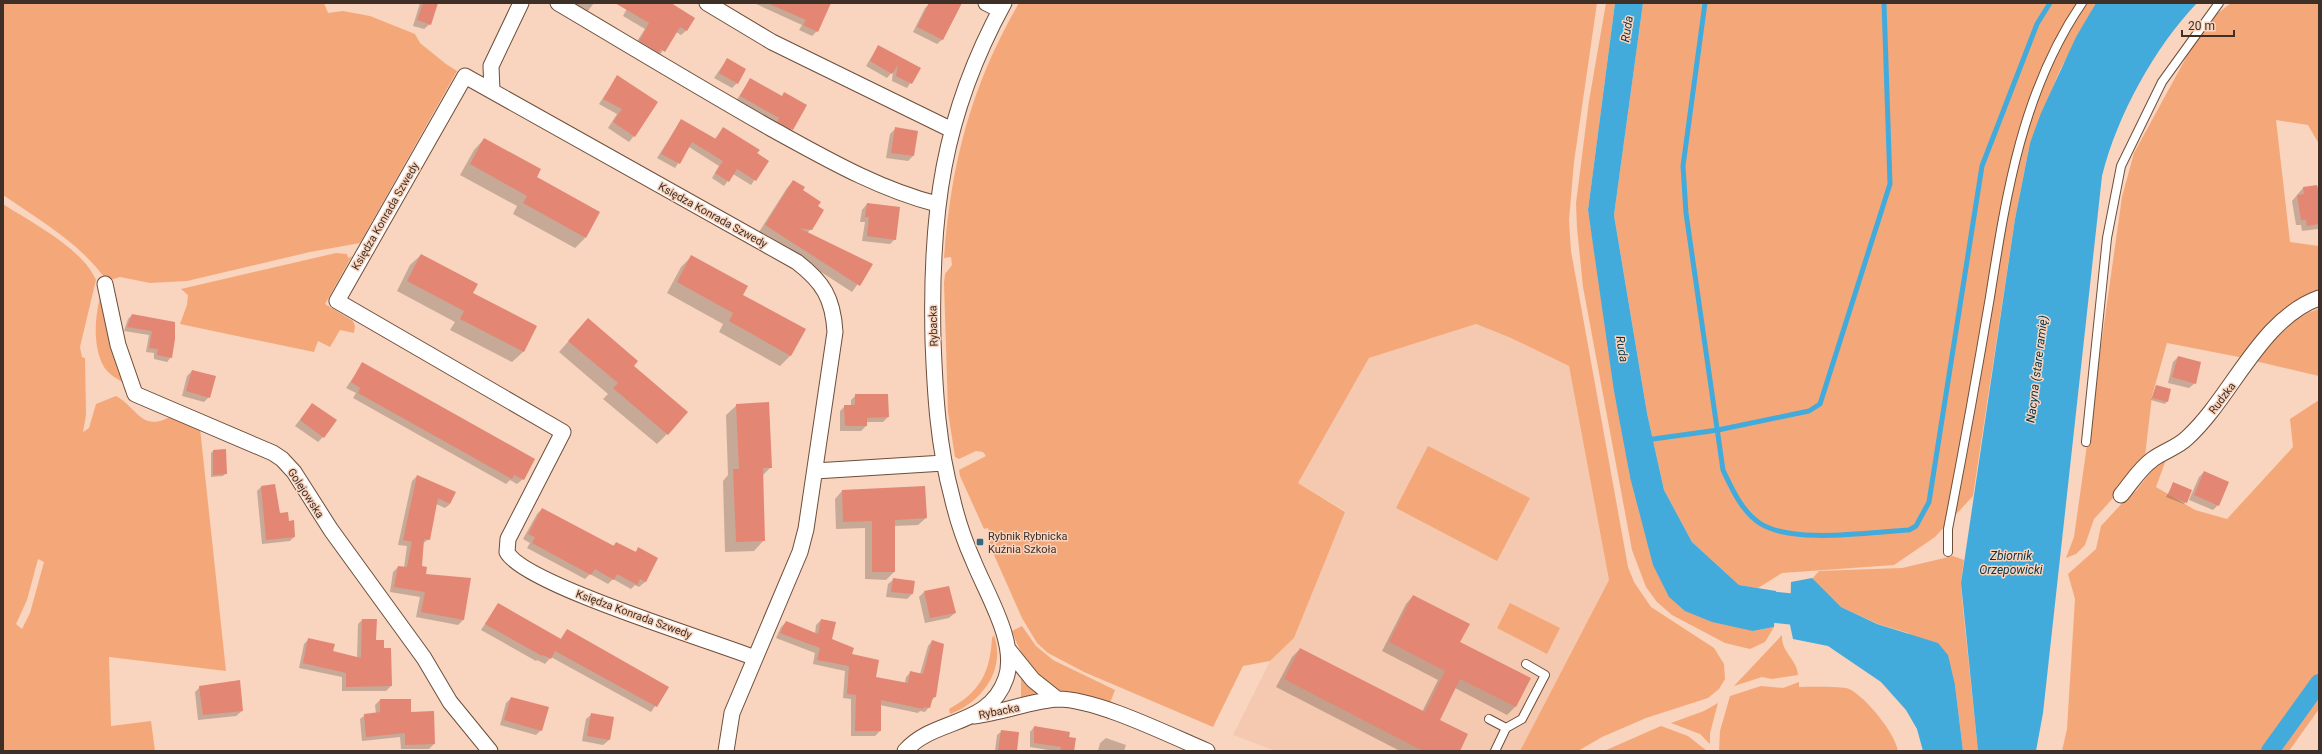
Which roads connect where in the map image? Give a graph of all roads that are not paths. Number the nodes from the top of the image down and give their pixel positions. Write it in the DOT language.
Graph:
graph roads {
  1 [pos="521,3"];
  2 [pos="558,3"];
  3 [pos="707,3"];
  4 [pos="986,3"];
  5 [pos="2082,3"];
  6 [pos="2219,3"];
  7 [pos="1002,7"];
  8 [pos="492,91"];
  9 [pos="952,130"];
  10 [pos="937,204"];
  11 [pos="105,284"];
  12 [pos="2319,298"];
  13 [pos="2086,442"];
  14 [pos="944,463"];
  15 [pos="816,471"];
  16 [pos="2121,495"];
  17 [pos="1948,552"];
  18 [pos="1008,649"];
  19 [pos="755,658"];
  20 [pos="1526,664"];
  21 [pos="1057,700"];
  22 [pos="973,716"];
  23 [pos="1489,720"];
  24 [pos="1506,728"];
  25 [pos="490,751"];
  26 [pos="726,751"];
  27 [pos="905,751"];
  28 [pos="1207,751"];
  29 [pos="1495,751"];
  1 -- 8 [label="street"];
  2 -- 10 [label="street"];
  3 -- 9 [label="street"];
  4 -- 7 [label="street"];
  5 -- 17 [label="lane"];
  6 -- 13 [label="lane"];
  7 -- 9 [label="street, Rybacka"];
  8 -- 15 [label="street, Księdza Konrada Szwedy"];
  8 -- 19 [label="street, Księdza Konrada Szwedy"];
  9 -- 10 [label="street, Rybacka"];
  10 -- 14 [label="street, Rybacka"];
  11 -- 25 [label="street, Golejowska"];
  12 -- 16 [label="street, Rudzka"];
  14 -- 15 [label="street"];
  14 -- 18 [label="street, Rybacka"];
  15 -- 19 [label="street, Księdza Konrada Szwedy"];
  18 -- 21 [label="street, Rybacka"];
  18 -- 22 [label="street, Rybacka"];
  19 -- 26 [label="street, Księdza Konrada Szwedy"];
  20 -- 24 [label="lane"];
  21 -- 22 [label="street, Rybacka"];
  21 -- 28 [label="street, Rybacka"];
  22 -- 27 [label="street"];
  23 -- 24 [label="lane"];
  24 -- 29 [label="lane"];
}
